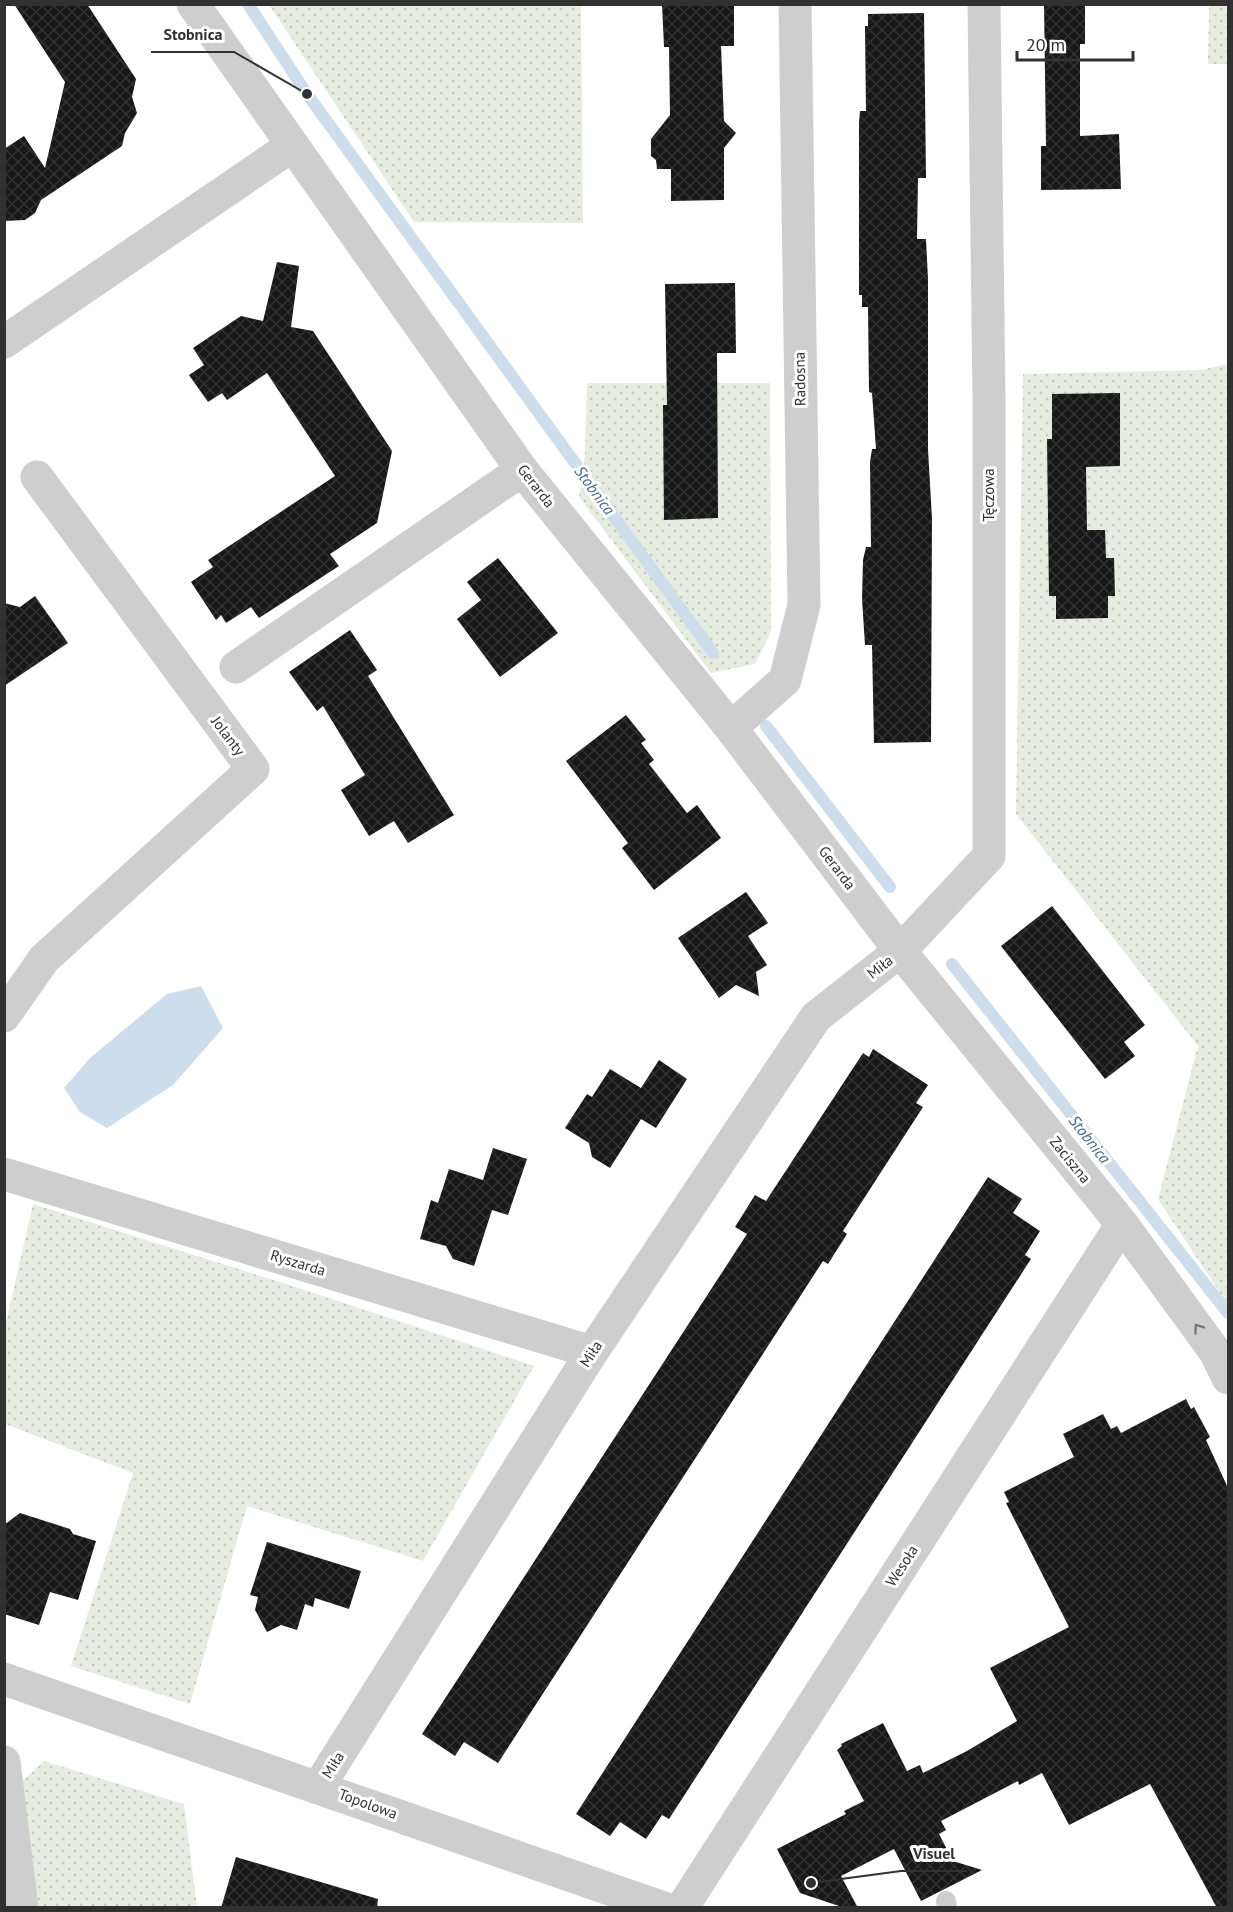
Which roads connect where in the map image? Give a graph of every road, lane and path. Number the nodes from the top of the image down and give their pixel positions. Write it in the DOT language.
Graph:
graph roads {
  1 [pos="193,4"];
  2 [pos="795,4"];
  3 [pos="984,4"];
  4 [pos="293,145"];
  5 [pos="4,342"];
  6 [pos="522,470"];
  7 [pos="37,477"];
  8 [pos="236,667"];
  9 [pos="731,728"];
  10 [pos="900,951"];
  11 [pos="4,1016"];
  12 [pos="4,1174"];
  13 [pos="1122,1224"];
  14 [pos="592,1352"];
  15 [pos="1228,1378"];
  16 [pos="4,1679"];
  17 [pos="4,1762"];
  18 [pos="319,1786"];
  19 [pos="22,1908"];
  20 [pos="664,1908"];
  21 [pos="682,1908"];
  1 -- 4 [label="street, Gerarda"];
  2 -- 9 [label="street, Radosna"];
  3 -- 10 [label="street, Tęczowa"];
  4 -- 5 [label="street"];
  4 -- 6 [label="street, Gerarda"];
  6 -- 8 [label="street"];
  6 -- 9 [label="street, Gerarda"];
  7 -- 11 [label="street, Jolanty"];
  9 -- 10 [label="street, Gerarda"];
  10 -- 13 [label="street, Zaciszna"];
  10 -- 14 [label="street, Miła"];
  12 -- 14 [label="street, Ryszarda"];
  15 -- 13 [label="street, Zaciszna, one-way"];
  13 -- 21 [label="street, Wesoła"];
  14 -- 18 [label="street, Miła"];
  16 -- 18 [label="street, Topolowa"];
  17 -- 19 [label="street"];
  18 -- 20 [label="street, Topolowa"];
}
